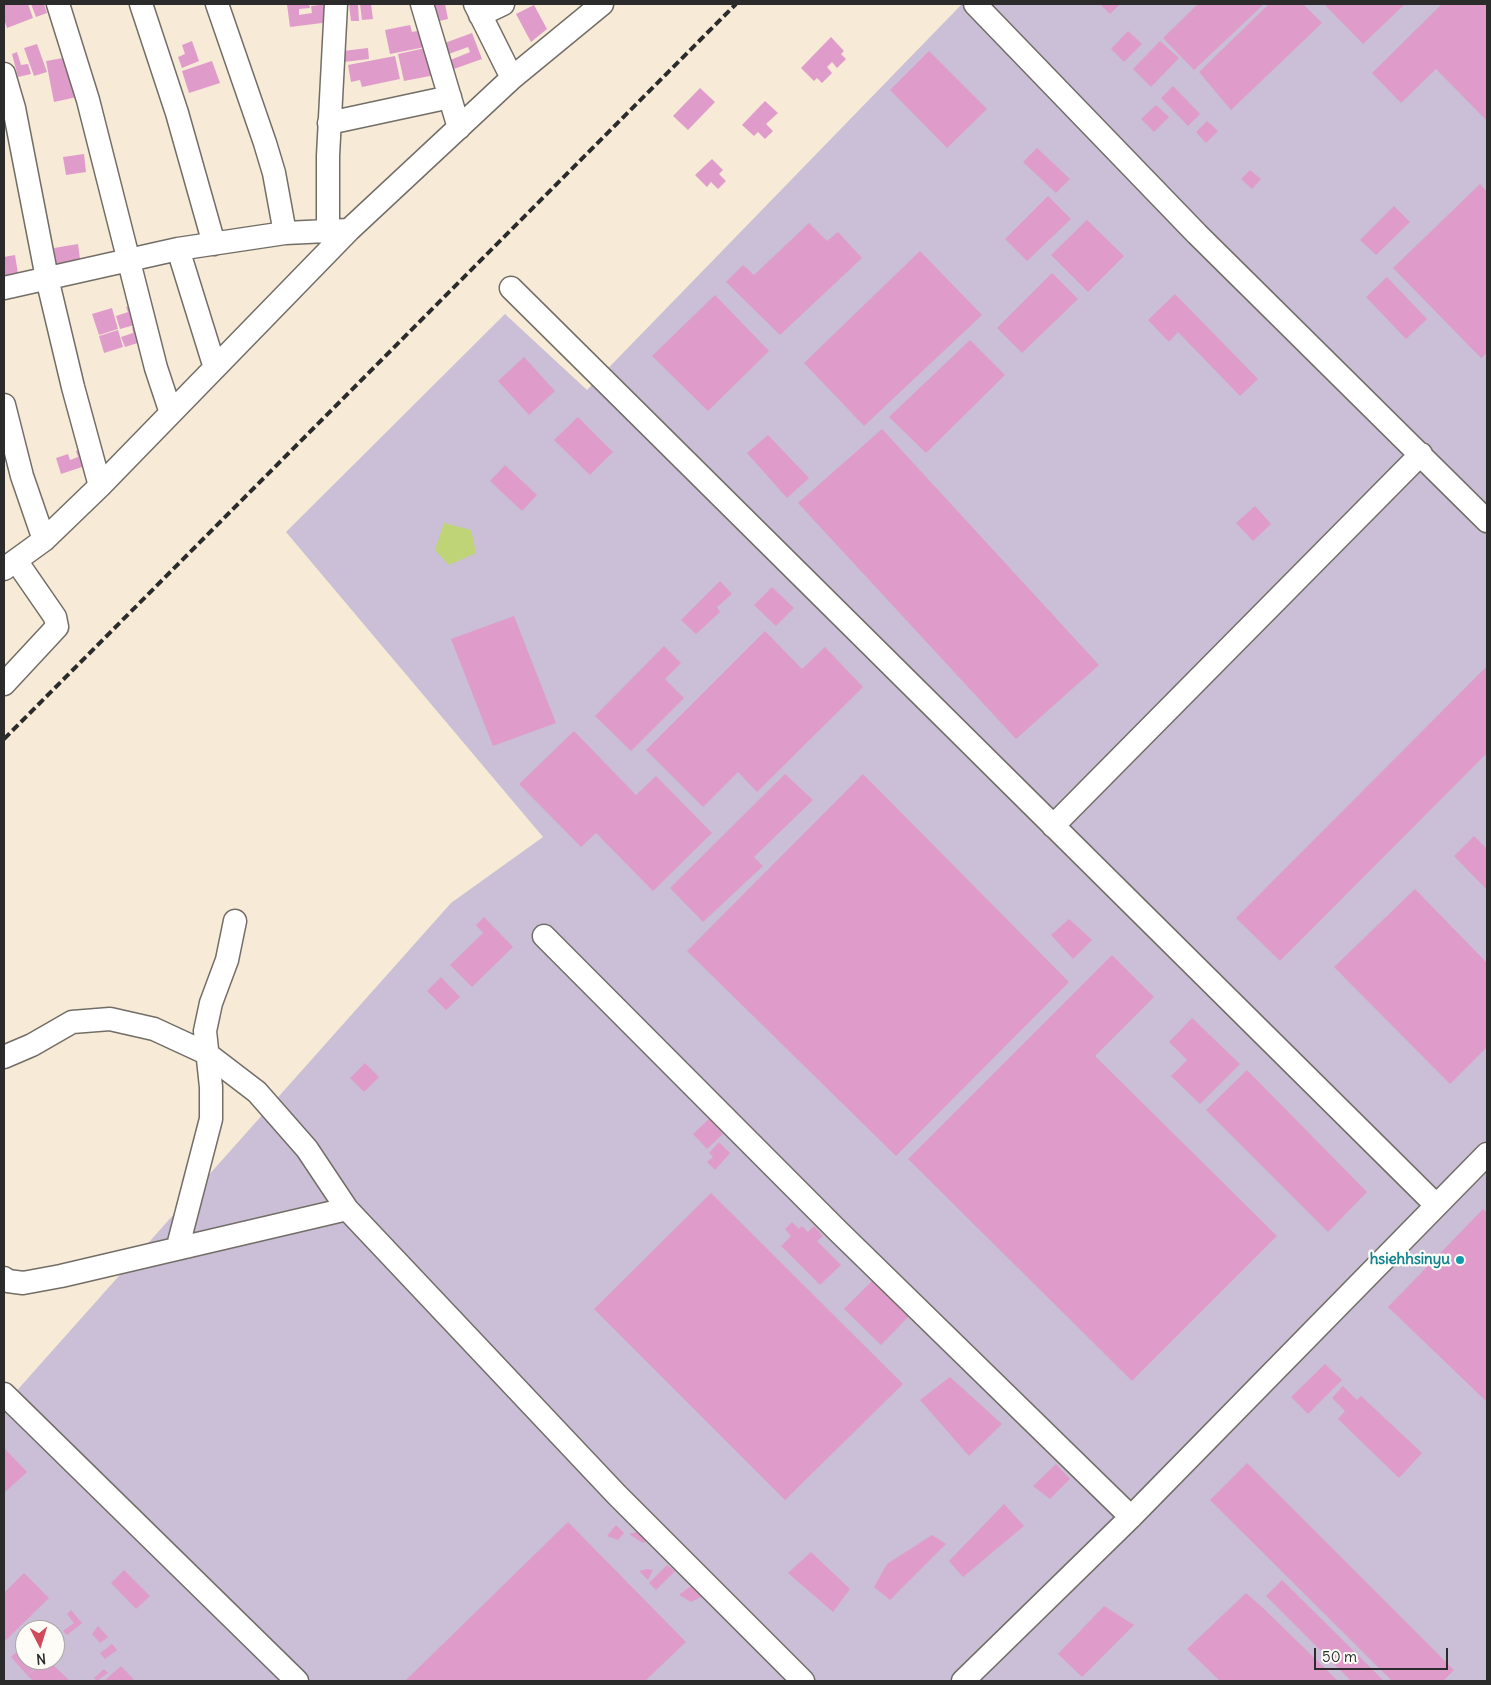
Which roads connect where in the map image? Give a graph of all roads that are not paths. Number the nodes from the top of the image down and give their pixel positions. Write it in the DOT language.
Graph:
graph roads {
  1 [pos="58,4"];
  2 [pos="141,4"];
  3 [pos="216,4"];
  4 [pos="336,4"];
  5 [pos="422,4"];
  6 [pos="503,4"];
  7 [pos="602,4"];
  8 [pos="975,4"];
  9 [pos="477,10"];
  10 [pos="4,74"];
  11 [pos="512,78"];
  12 [pos="450,97"];
  13 [pos="329,123"];
  14 [pos="459,128"];
  15 [pos="338,230"];
  16 [pos="285,233"];
  17 [pos="214,244"];
  18 [pos="178,250"];
  19 [pos="128,260"];
  20 [pos="47,278"];
  21 [pos="4,288"];
  22 [pos="511,288"];
  23 [pos="215,368"];
  24 [pos="4,405"];
  25 [pos="171,413"];
  26 [pos="1421,454"];
  27 [pos="100,486"];
  28 [pos="1487,521"];
  29 [pos="44,540"];
  30 [pos="10,565"];
  31 [pos="4,684"];
  32 [pos="1053,826"];
  33 [pos="235,921"];
  34 [pos="544,936"];
  35 [pos="206,1053"];
  36 [pos="4,1057"];
  37 [pos="1487,1154"];
  38 [pos="1436,1205"];
  39 [pos="347,1209"];
  40 [pos="178,1246"];
  41 [pos="4,1278"];
  42 [pos="4,1394"];
  43 [pos="1131,1517"];
  44 [pos="297,1681"];
  45 [pos="803,1681"];
  46 [pos="964,1681"];
  1 -- 19 [label="street"];
  2 -- 17 [label="street"];
  3 -- 16 [label="street"];
  4 -- 13 [label="street"];
  5 -- 12 [label="street"];
  6 -- 9 [label="street"];
  7 -- 11 [label="street"];
  8 -- 26 [label="street"];
  9 -- 11 [label="street"];
  10 -- 20 [label="street"];
  11 -- 14 [label="street"];
  12 -- 13 [label="street"];
  12 -- 14 [label="street"];
  13 -- 15 [label="street"];
  14 -- 15 [label="street"];
  15 -- 16 [label="street"];
  15 -- 23 [label="street"];
  16 -- 17 [label="street"];
  17 -- 18 [label="street"];
  18 -- 19 [label="street"];
  18 -- 23 [label="street"];
  19 -- 20 [label="street"];
  19 -- 25 [label="street"];
  20 -- 21 [label="street"];
  20 -- 27 [label="street"];
  22 -- 32 [label="street"];
  23 -- 25 [label="street"];
  24 -- 29 [label="street"];
  25 -- 27 [label="street"];
  26 -- 28 [label="street"];
  26 -- 32 [label="street"];
  27 -- 29 [label="street"];
  29 -- 30 [label="street"];
  30 -- 31 [label="street"];
  32 -- 38 [label="street"];
  33 -- 35 [label="street"];
  34 -- 43 [label="street"];
  35 -- 36 [label="street"];
  35 -- 39 [label="street"];
  35 -- 40 [label="street"];
  37 -- 38 [label="street"];
  38 -- 43 [label="street"];
  39 -- 40 [label="street"];
  39 -- 45 [label="street"];
  40 -- 41 [label="street"];
  42 -- 44 [label="street"];
  43 -- 46 [label="street"];
}
